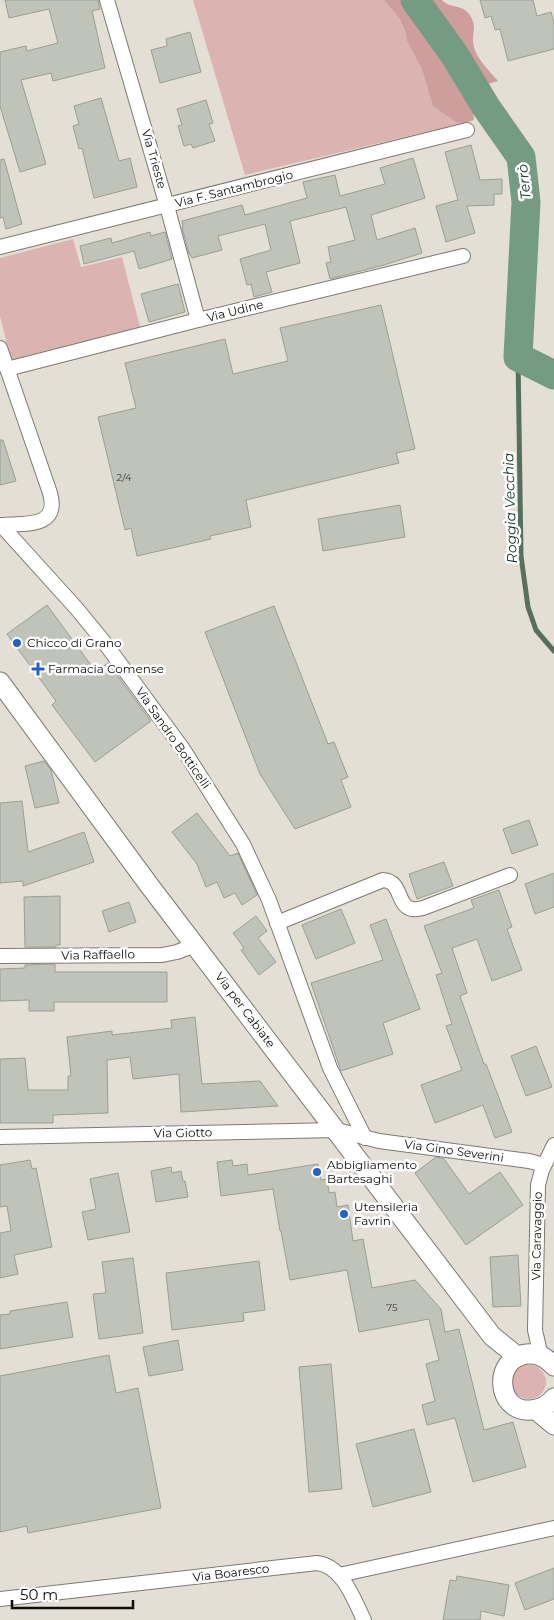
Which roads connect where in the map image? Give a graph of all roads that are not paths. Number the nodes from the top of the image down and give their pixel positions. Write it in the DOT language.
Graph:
graph roads {
  1 [pos="106,0"];
  2 [pos="467,130"];
  3 [pos="167,206"];
  4 [pos="0,247"];
  5 [pos="463,256"];
  6 [pos="198,320"];
  7 [pos="0,348"];
  8 [pos="8,369"];
  9 [pos="1,525"];
  10 [pos="0,682"];
  11 [pos="510,876"];
  12 [pos="277,923"];
  13 [pos="195,945"];
  14 [pos="0,956"];
  15 [pos="337,1130"];
  16 [pos="0,1137"];
  17 [pos="365,1138"];
  18 [pos="554,1145"];
  19 [pos="544,1165"];
  20 [pos="535,1330"];
  21 [pos="515,1361"];
  22 [pos="548,1361"];
  23 [pos="554,1398"];
  24 [pos="536,1410"];
  25 [pos="554,1425"];
  26 [pos="554,1528"];
  27 [pos="339,1575"];
  28 [pos="0,1599"];
  29 [pos="364,1620"];
  1 -- 3 [label="street, Via Trieste"];
  2 -- 3 [label="street, Via F. Santambrogio"];
  3 -- 4 [label="street, Via F. Santambrogio"];
  3 -- 6 [label="street, Via Trieste"];
  5 -- 6 [label="street, Via Udine"];
  6 -- 8 [label="street, Via Udine"];
  7 -- 8 [label="street"];
  8 -- 9 [label="street"];
  9 -- 12 [label="street, Via Sandro Botticelli"];
  10 -- 13 [label="street, Via per Cabiate"];
  11 -- 12 [label="street"];
  12 -- 17 [label="street, Via Sandro Botticelli"];
  13 -- 14 [label="street, Via Raffaello"];
  13 -- 15 [label="street, Via per Cabiate"];
  15 -- 16 [label="street, Via Giotto"];
  15 -- 17 [label="street, Via Giotto"];
  15 -- 21 [label="street, Via per Cabiate"];
  17 -- 19 [label="street, Via Gino Severini"];
  18 -- 19 [label="street, Via Caravaggio"];
  19 -- 20 [label="street, Via Caravaggio"];
  20 -- 21 [label="street, Via Caravaggio"];
  20 -- 22 [label="street, Via Caravaggio"];
  21 -- 22 [label="street"];
  21 -- 24 [label="street"];
  23 -- 24 [label="street"];
  24 -- 25 [label="street"];
  26 -- 27 [label="street"];
  27 -- 28 [label="street, Via Boaresco"];
  27 -- 29 [label="street"];
}
